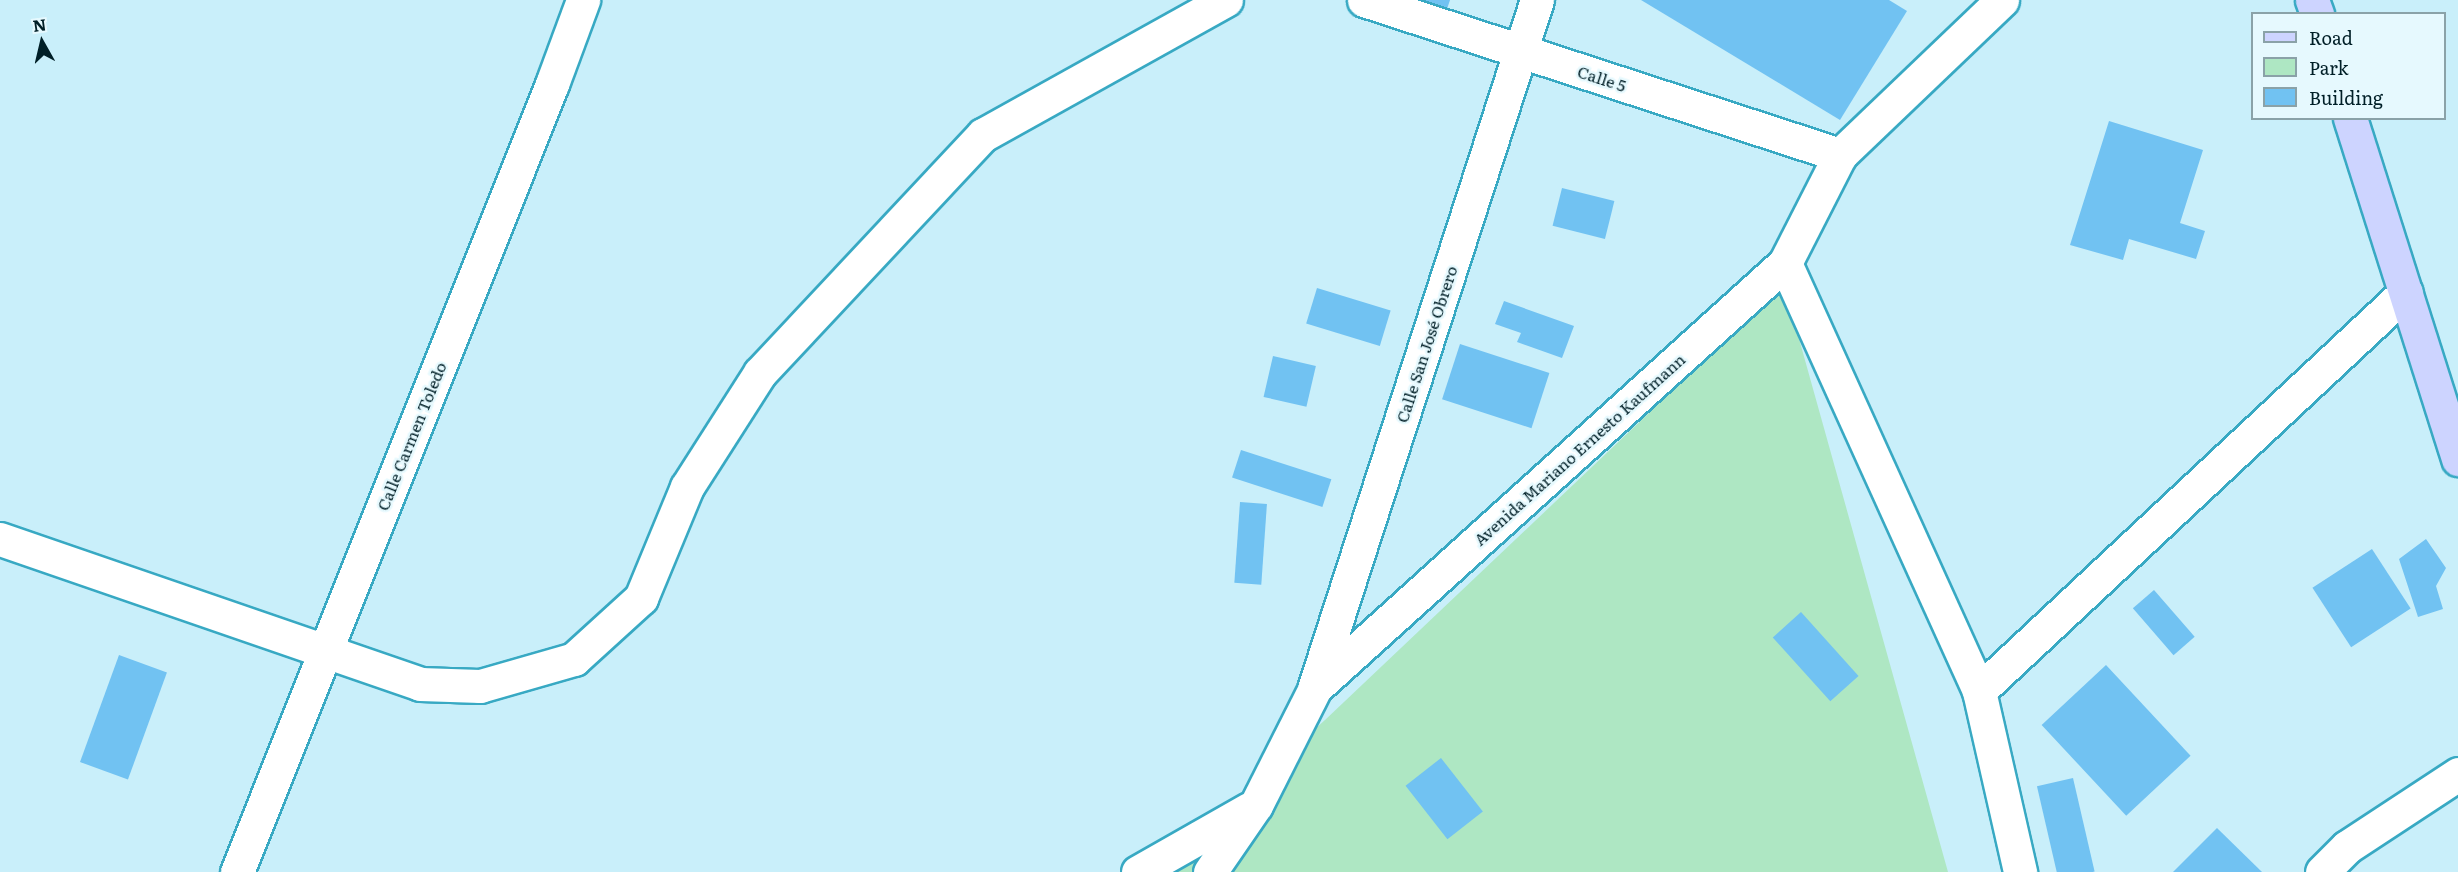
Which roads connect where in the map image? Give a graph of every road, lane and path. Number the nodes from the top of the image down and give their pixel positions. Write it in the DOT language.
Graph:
graph roads {
  1 [pos="583,0"];
  2 [pos="1226,0"];
  3 [pos="1364,0"];
  4 [pos="1537,0"];
  5 [pos="2002,0"];
  6 [pos="1520,51"];
  7 [pos="2351,120"];
  8 [pos="1840,155"];
  9 [pos="1785,263"];
  10 [pos="2406,292"];
  11 [pos="2458,459"];
  12 [pos="0,539"];
  13 [pos="325,651"];
  14 [pos="1315,688"];
  15 [pos="1979,691"];
  16 [pos="2458,774"];
  17 [pos="1256,805"];
  18 [pos="237,872"];
  19 [pos="1138,872"];
  20 [pos="1210,872"];
  21 [pos="2020,872"];
  22 [pos="2322,872"];
  1 -- 13 [label="street, Calle Carmen Toledo"];
  2 -- 13 [label="street"];
  3 -- 6 [label="street, Calle 5"];
  4 -- 6 [label="street, Calle San José Obrero"];
  5 -- 8 [label="street, Avenida Mariano Ernesto Kaufmann"];
  6 -- 8 [label="street, Calle 5"];
  6 -- 14 [label="street, Calle San José Obrero"];
  7 -- 10 [label="main road"];
  8 -- 9 [label="street, Avenida Mariano Ernesto Kaufmann"];
  9 -- 14 [label="street, Avenida Mariano Ernesto Kaufmann"];
  9 -- 15 [label="street"];
  10 -- 11 [label="main road"];
  10 -- 15 [label="street"];
  12 -- 13 [label="street"];
  13 -- 18 [label="street, Calle Carmen Toledo"];
  14 -- 17 [label="street, Avenida Mariano Ernesto Kaufmann"];
  15 -- 21 [label="street"];
  16 -- 22 [label="street"];
  17 -- 19 [label="street"];
  17 -- 20 [label="street, Avenida Mariano Ernesto Kaufmann"];
}
